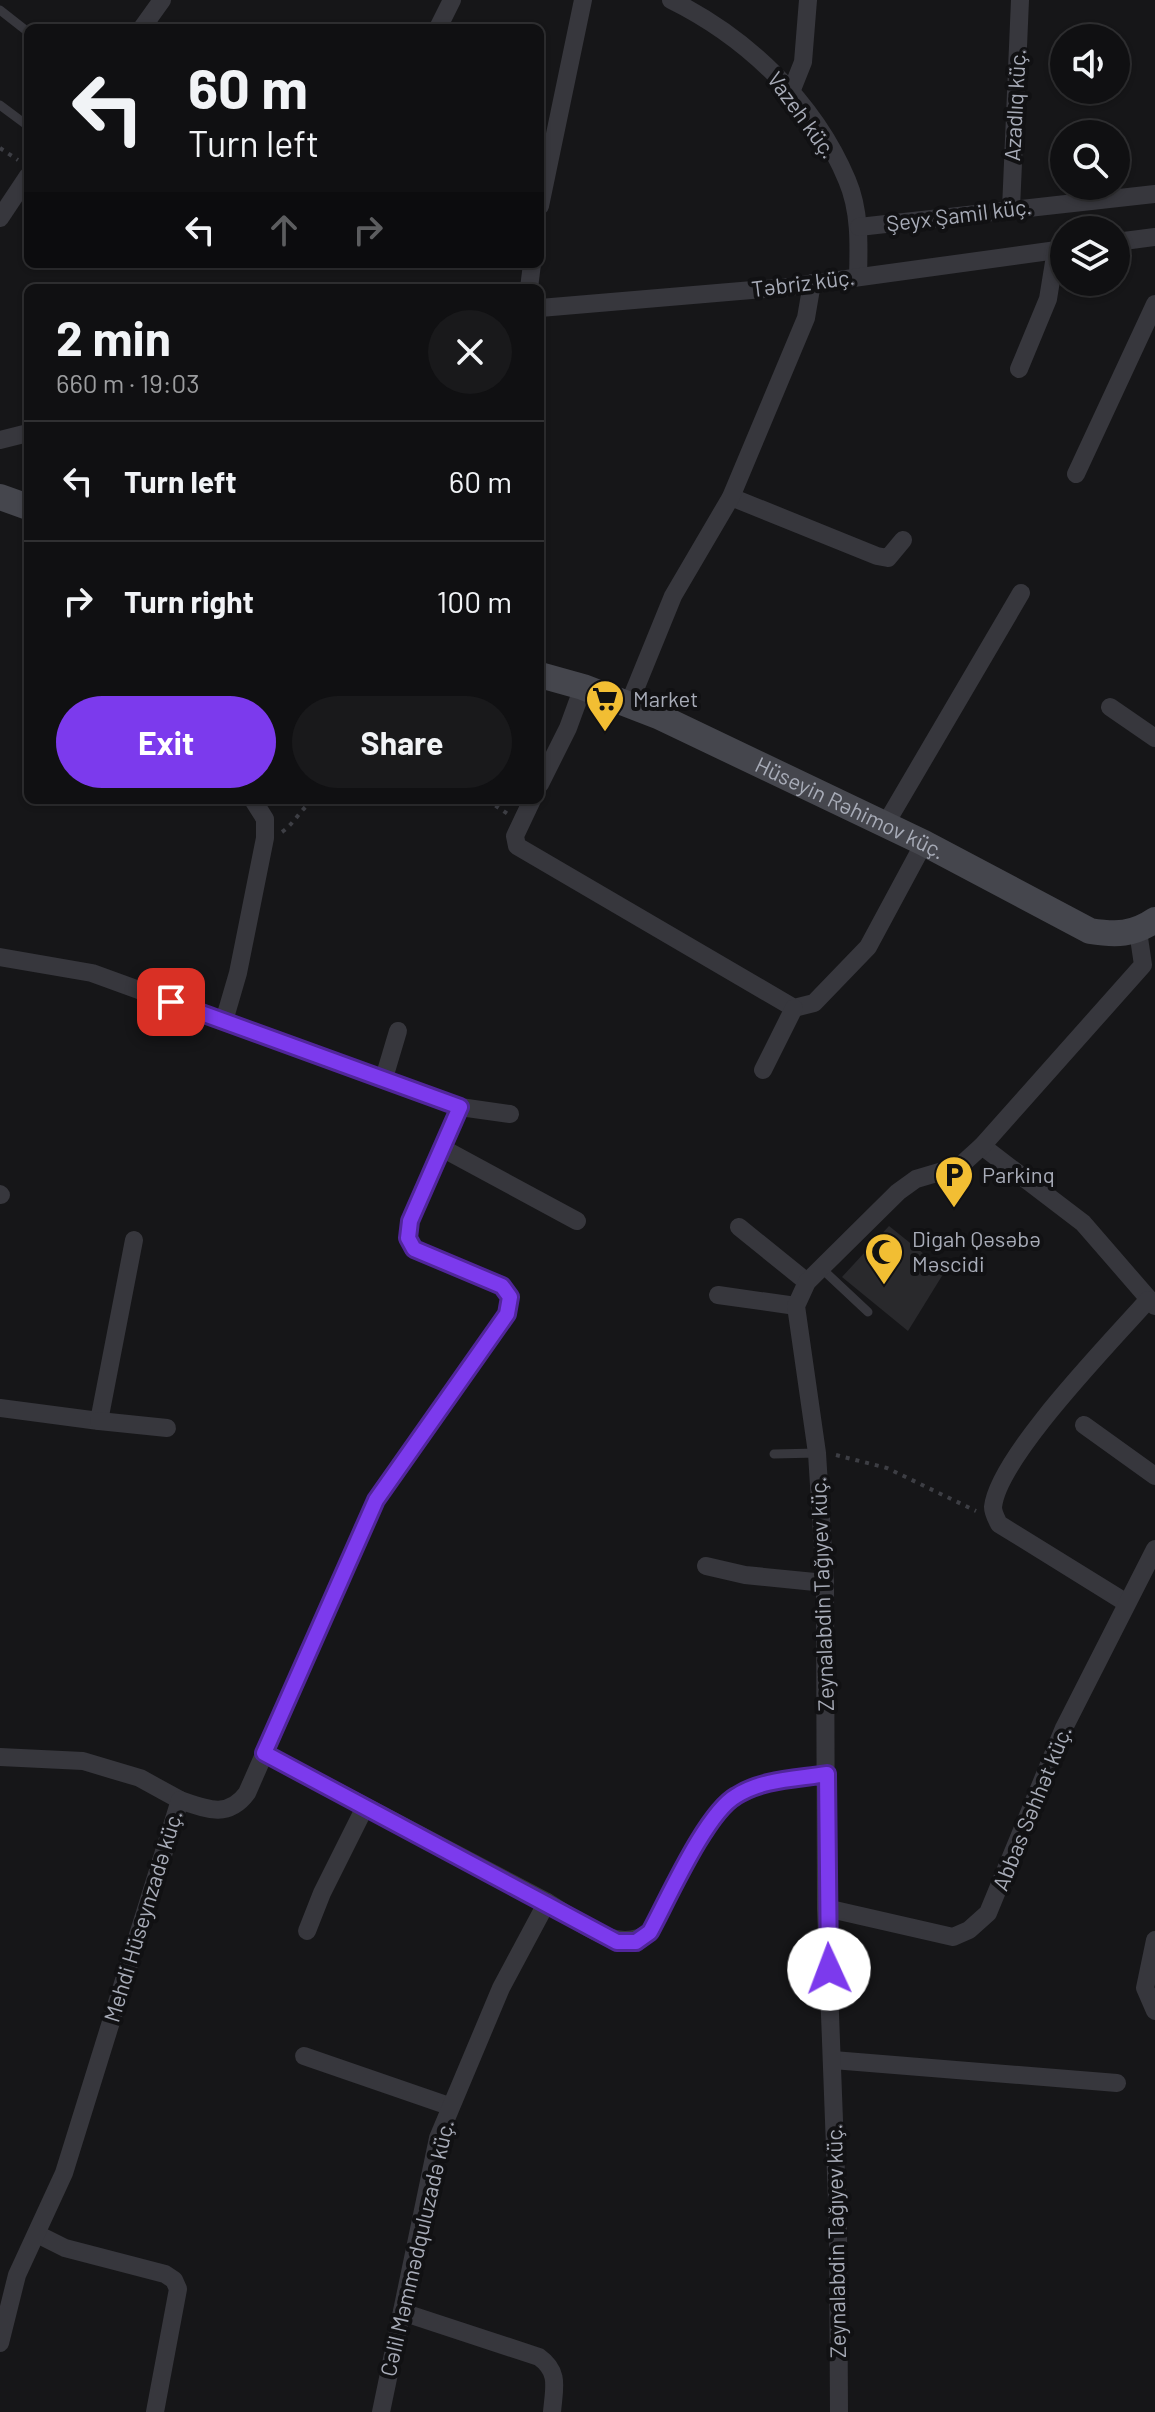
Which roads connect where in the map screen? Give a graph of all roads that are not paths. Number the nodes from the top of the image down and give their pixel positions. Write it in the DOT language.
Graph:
graph roads {
  1 [pos="137,0"];
  2 [pos="452,0"];
  3 [pos="583,0"];
  4 [pos="671,0"];
  5 [pos="808,0"];
  6 [pos="1020,0"];
  7 [pos="0,10"];
  8 [pos="152,13"];
  9 [pos="440,24"];
  10 [pos="24,29"];
  11 [pos="791,92"];
  12 [pos="0,105"];
  13 [pos="24,123"];
  14 [pos="24,182"];
  15 [pos="544,187"];
  16 [pos="1155,194"];
  17 [pos="1011,209"];
  18 [pos="0,218"];
  19 [pos="859,227"];
  20 [pos="1155,237"];
  21 [pos="1130,240"];
  22 [pos="1050,251"];
  23 [pos="858,277"];
  24 [pos="812,283"];
  25 [pos="1050,291"];
  26 [pos="1155,304"];
  27 [pos="544,308"];
  28 [pos="1019,369"];
  29 [pos="24,434"];
  30 [pos="0,440"];
  31 [pos="1076,474"];
  32 [pos="0,497"];
  33 [pos="731,497"];
  34 [pos="24,506"];
  35 [pos="903,540"];
  36 [pos="1021,593"];
  37 [pos="544,676"];
  38 [pos="583,687"];
  39 [pos="629,704"];
  40 [pos="1110,707"];
  41 [pos="1155,738"];
  42 [pos="544,776"];
  43 [pos="256,804"];
  44 [pos="530,804"];
  45 [pos="885,825"];
  46 [pos="924,843"];
  47 [pos="1146,925"];
  48 [pos="0,957"];
  49 [pos="1149,971"];
  50 [pos="794,1008"];
  51 [pos="224,1021"];
  52 [pos="398,1031"];
  53 [pos="763,1070"];
  54 [pos="384,1078"];
  55 [pos="460,1107"];
  56 [pos="510,1114"];
  57 [pos="982,1146"];
  58 [pos="442,1148"];
  59 [pos="577,1221"];
  60 [pos="739,1227"];
  61 [pos="134,1240"];
  62 [pos="821,1268"];
  63 [pos="807,1282"];
  64 [pos="718,1295"];
  65 [pos="1152,1303"];
  66 [pos="796,1306"];
  67 [pos="868,1312"];
  68 [pos="0,1408"];
  69 [pos="99,1421"];
  70 [pos="1084,1425"];
  71 [pos="167,1428"];
  72 [pos="817,1453"];
  73 [pos="774,1454"];
  74 [pos="1155,1476"];
  75 [pos="1155,1549"];
  76 [pos="706,1566"];
  77 [pos="825,1583"];
  78 [pos="1125,1602"];
  79 [pos="264,1753"];
  80 [pos="0,1757"];
  81 [pos="827,1774"];
  82 [pos="180,1800"];
  83 [pos="365,1807"];
  84 [pos="547,1902"];
  85 [pos="826,1908"];
  86 [pos="307,1931"];
  87 [pos="1155,1940"];
  88 [pos="1155,2011"];
  89 [pos="304,2056"];
  90 [pos="833,2060"];
  91 [pos="1117,2083"];
  92 [pos="449,2106"];
  93 [pos="37,2234"];
  94 [pos="402,2312"];
  95 [pos="0,2343"];
  96 [pos="155,2412"];
  97 [pos="381,2412"];
  98 [pos="552,2412"];
  99 [pos="839,2412"];
  1 -- 8 [label="street"];
  2 -- 9 [label="street"];
  3 -- 15 [label="street"];
  4 -- 11 [label="street, Vazeh küç."];
  5 -- 11 [label="street"];
  6 -- 17 [label="street, Azadlıq küç."];
  7 -- 10 [label="lane"];
  11 -- 19 [label="street, Vazeh küç."];
  12 -- 13 [label="lane"];
  14 -- 18 [label="street"];
  16 -- 17 [label="street, Şeyx Şamil küç."];
  17 -- 19 [label="street, Şeyx Şamil küç."];
  19 -- 23 [label="street, Vazeh küç."];
  20 -- 21 [label="street"];
  22 -- 23 [label="street, Təbriz küç."];
  23 -- 24 [label="street, Təbriz küç."];
  24 -- 27 [label="street, Təbriz küç."];
  24 -- 33 [label="street"];
  25 -- 28 [label="street"];
  26 -- 31 [label="street"];
  29 -- 30 [label="street"];
  32 -- 34 [label="main road"];
  33 -- 35 [label="street"];
  33 -- 39 [label="street"];
  36 -- 45 [label="street"];
  37 -- 38 [label="main road, Hüseyin Rəhimov küç."];
  38 -- 39 [label="main road, Hüseyin Rəhimov küç."];
  38 -- 42 [label="street"];
  39 -- 45 [label="main road, Hüseyin Rəhimov küç."];
  40 -- 41 [label="street"];
  43 -- 51 [label="street"];
  44 -- 50 [label="street"];
  45 -- 46 [label="main road, Hüseyin Rəhimov küç."];
  46 -- 47 [label="main road, Hüseyin Rəhimov küç."];
  46 -- 50 [label="street"];
  47 -- 49 [label="street"];
  48 -- 51 [label="street"];
  49 -- 57 [label="street"];
  50 -- 53 [label="street"];
  51 -- 54 [label="street"];
  52 -- 54 [label="street"];
  54 -- 55 [label="street"];
  55 -- 56 [label="street"];
  55 -- 58 [label="street, Mehdi Hüseynzadə küç."];
  57 -- 62 [label="street"];
  57 -- 65 [label="street"];
  58 -- 59 [label="street"];
  58 -- 79 [label="street, Mehdi Hüseynzadə küç."];
  60 -- 63 [label="street"];
  61 -- 69 [label="street"];
  62 -- 63 [label="street"];
  62 -- 67 [label="lane"];
  63 -- 66 [label="street"];
  64 -- 66 [label="street"];
  65 -- 78 [label="street"];
  66 -- 72 [label="street, Zeynalabdin Tağıyev küç."];
  68 -- 69 [label="street"];
  69 -- 71 [label="street"];
  70 -- 74 [label="street"];
  72 -- 73 [label="lane"];
  72 -- 77 [label="street, Zeynalabdin Tağıyev küç."];
  75 -- 78 [label="street, Abbas Səhhət küç."];
  76 -- 77 [label="street"];
  77 -- 81 [label="street, Zeynalabdin Tağıyev küç."];
  78 -- 85 [label="street, Abbas Səhhət küç."];
  79 -- 82 [label="street, Mehdi Hüseynzadə küç."];
  79 -- 83 [label="street"];
  80 -- 82 [label="street"];
  81 -- 84 [label="street"];
  81 -- 85 [label="street, Zeynalabdin Tağıyev küç."];
  82 -- 93 [label="street, Mehdi Hüseynzadə küç."];
  83 -- 84 [label="street"];
  83 -- 86 [label="street"];
  84 -- 92 [label="street, Cəlil Məmmədquluzadə küç."];
  85 -- 90 [label="street, Zeynalabdin Tağıyev küç."];
  87 -- 88 [label="street"];
  89 -- 92 [label="street"];
  90 -- 91 [label="street"];
  90 -- 99 [label="street, Zeynalabdin Tağıyev küç."];
  92 -- 94 [label="street, Cəlil Məmmədquluzadə küç."];
  93 -- 95 [label="street, Mehdi Hüseynzadə küç."];
  93 -- 96 [label="street"];
  94 -- 97 [label="street, Cəlil Məmmədquluzadə küç."];
  94 -- 98 [label="street"];
}
